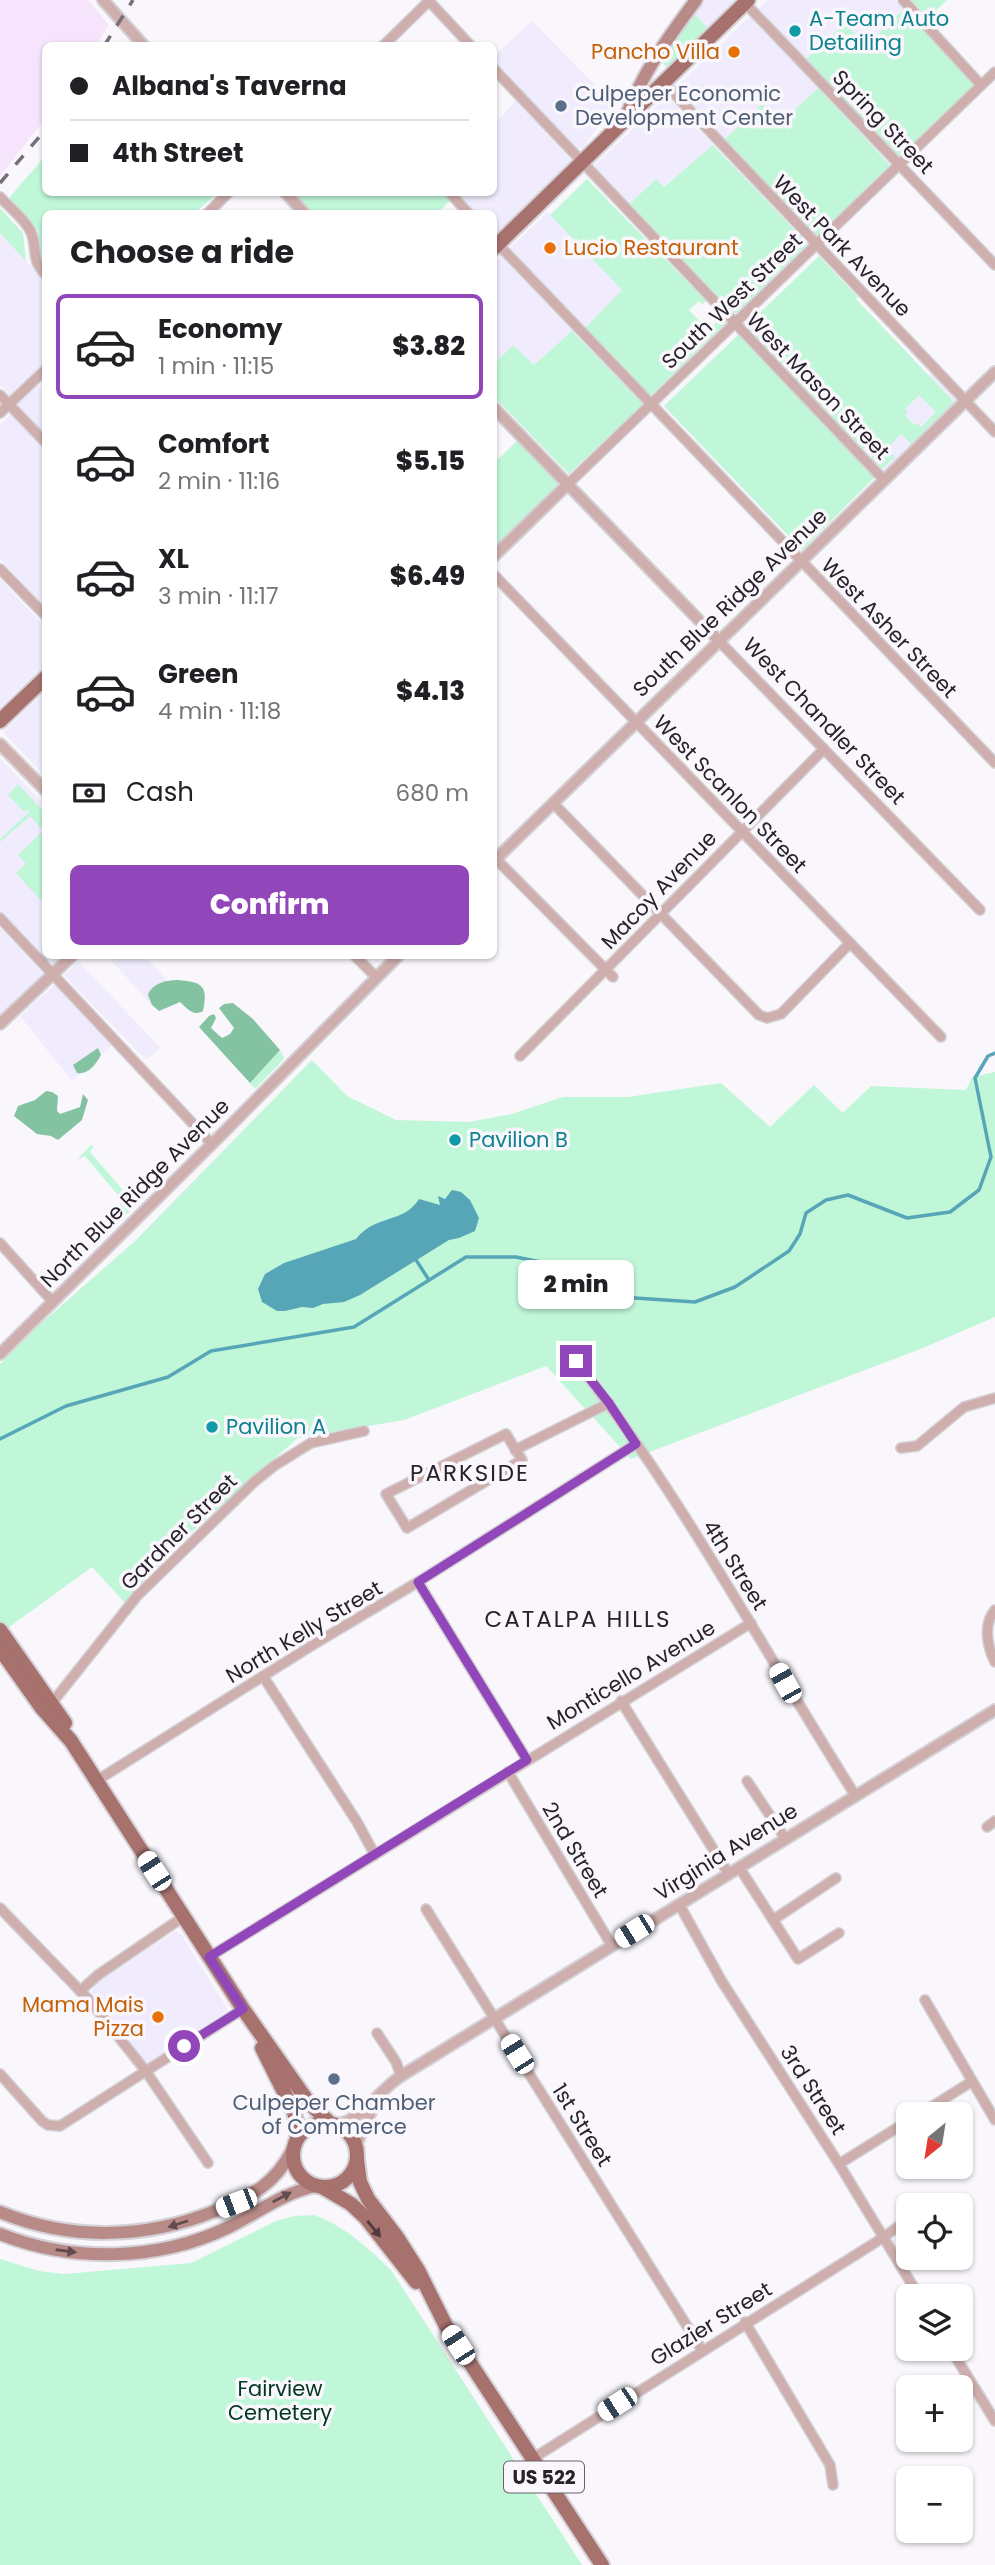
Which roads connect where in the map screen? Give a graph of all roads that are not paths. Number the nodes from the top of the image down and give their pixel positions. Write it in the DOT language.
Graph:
graph roads {
  1 [pos="103,0"];
  2 [pos="903,0"];
  3 [pos="430,1"];
  4 [pos="747,1"];
  5 [pos="692,2"];
  6 [pos="140,42"];
  7 [pos="387,42"];
  8 [pos="467,42"];
  9 [pos="497,72"];
  10 [pos="995,72"];
  11 [pos="664,83"];
  12 [pos="981,85"];
  13 [pos="624,122"];
  14 [pos="582,163"];
  15 [pos="899,164"];
  16 [pos="225,196"];
  17 [pos="289,196"];
  18 [pos="453,196"];
  19 [pos="0,198"];
  20 [pos="211,210"];
  21 [pos="301,210"];
  22 [pos="465,210"];
  23 [pos="497,242"];
  24 [pos="497,246"];
  25 [pos="816,246"];
  26 [pos="995,265"];
  27 [pos="42,271"];
  28 [pos="734,324"];
  29 [pos="995,372"];
  30 [pos="42,373"];
  31 [pos="0,395"];
  32 [pos="965,401"];
  33 [pos="9,404"];
  34 [pos="651,405"];
  35 [pos="497,411"];
  36 [pos="0,413"];
  37 [pos="995,432"];
  38 [pos="42,439"];
  39 [pos="884,480"];
  40 [pos="568,484"];
  41 [pos="497,553"];
  42 [pos="801,561"];
  43 [pos="0,569"];
  44 [pos="497,578"];
  45 [pos="42,612"];
  46 [pos="719,641"];
  47 [pos="42,681"];
  48 [pos="0,721"];
  49 [pos="635,722"];
  50 [pos="0,744"];
  51 [pos="824,749"];
  52 [pos="995,763"];
  53 [pos="42,787"];
  54 [pos="553,803"];
  55 [pos="742,831"];
  56 [pos="497,858"];
  57 [pos="497,862"];
  58 [pos="980,911"];
  59 [pos="661,914"];
  60 [pos="0,918"];
  61 [pos="850,943"];
  62 [pos="69,959"];
  63 [pos="358,959"];
  64 [pos="395,959"];
  65 [pos="609,973"];
  66 [pos="53,974"];
  67 [pos="376,977"];
  68 [pos="0,1024"];
  69 [pos="941,1037"];
  70 [pos="520,1056"];
  71 [pos="212,1144"];
  72 [pos="0,1243"];
  73 [pos="53,1302"];
  74 [pos="0,1354"];
  75 [pos="576,1361"];
  76 [pos="995,1398"];
  77 [pos="609,1403"];
  78 [pos="364,1431"];
  79 [pos="636,1444"];
  80 [pos="901,1448"];
  81 [pos="515,1450"];
  82 [pos="418,1582"];
  83 [pos="995,1610"];
  84 [pos="751,1623"];
  85 [pos="0,1630"];
  86 [pos="0,1649"];
  87 [pos="995,1662"];
  88 [pos="263,1676"];
  89 [pos="621,1701"];
  90 [pos="52,1703"];
  91 [pos="995,1710"];
  92 [pos="71,1741"];
  93 [pos="527,1760"];
  94 [pos="508,1772"];
  95 [pos="96,1781"];
  96 [pos="747,1781"];
  97 [pos="855,1795"];
  98 [pos="785,1838"];
  99 [pos="375,1855"];
  100 [pos="739,1867"];
  101 [pos="728,1873"];
  102 [pos="836,1878"];
  103 [pos="679,1903"];
  104 [pos="0,1908"];
  105 [pos="426,1909"];
  106 [pos="183,1917"];
  107 [pos="773,1920"];
  108 [pos="839,1933"];
  109 [pos="612,1945"];
  110 [pos="209,1957"];
  111 [pos="80,1991"];
  112 [pos="925,2000"];
  113 [pos="243,2009"];
  114 [pos="494,2018"];
  115 [pos="377,2033"];
  116 [pos="145,2070"];
  117 [pos="0,2074"];
  118 [pos="401,2076"];
  119 [pos="971,2082"];
  120 [pos="376,2100"];
  121 [pos="939,2102"];
  122 [pos="995,2120"];
  123 [pos="334,2124"];
  124 [pos="896,2128"];
  125 [pos="295,2144"];
  126 [pos="356,2152"];
  127 [pos="208,2163"];
  128 [pos="839,2164"];
  129 [pos="319,2186"];
  130 [pos="0,2212"];
  131 [pos="896,2228"];
  132 [pos="0,2234"];
  133 [pos="884,2237"];
  134 [pos="912,2284"];
  135 [pos="435,2307"];
  136 [pos="745,2322"];
  137 [pos="702,2350"];
  138 [pos="958,2361"];
  139 [pos="995,2421"];
  140 [pos="532,2459"];
  141 [pos="833,2485"];
  142 [pos="602,2565"];
  1 -- 6 [label="street"];
  2 -- 12 [label="street"];
  3 -- 7 [label="street"];
  3 -- 8 [label="street"];
  4 -- 11 [label="main road"];
  4 -- 15 [label="street, Spring Street"];
  5 -- 13 [label="main road"];
  9 -- 14 [label="street, West Mason Street"];
  10 -- 12 [label="street, South West Street"];
  11 -- 13 [label="main road"];
  11 -- 25 [label="street, West Park Avenue"];
  12 -- 15 [label="street, South West Street"];
  13 -- 14 [label="main road"];
  14 -- 23 [label="main road"];
  14 -- 28 [label="street, West Mason Street"];
  15 -- 25 [label="street, South West Street"];
  15 -- 26 [label="street, Spring Street"];
  16 -- 20 [label="street"];
  17 -- 21 [label="street"];
  18 -- 22 [label="street"];
  19 -- 27 [label="street"];
  24 -- 34 [label="street, West Asher Street"];
  25 -- 28 [label="street, South West Street"];
  25 -- 32 [label="street, West Park Avenue"];
  28 -- 34 [label="street, South West Street"];
  28 -- 39 [label="street, West Mason Street"];
  29 -- 32 [label="street, South Blue Ridge Avenue"];
  30 -- 33 [label="street"];
  31 -- 33 [label="street"];
  32 -- 37 [label="street, West Park Avenue"];
  32 -- 39 [label="street, South Blue Ridge Avenue"];
  33 -- 36 [label="street"];
  33 -- 38 [label="street"];
  34 -- 40 [label="street, South West Street"];
  34 -- 42 [label="street, West Asher Street"];
  35 -- 40 [label="street, West Chandler Street"];
  39 -- 42 [label="street, South Blue Ridge Avenue"];
  40 -- 41 [label="street, South West Street"];
  40 -- 46 [label="street, West Chandler Street"];
  42 -- 46 [label="street, South Blue Ridge Avenue"];
  42 -- 52 [label="street, West Asher Street"];
  43 -- 45 [label="street"];
  44 -- 49 [label="street, West Scanlon Street"];
  46 -- 49 [label="street, South Blue Ridge Avenue"];
  46 -- 51 [label="street, West Chandler Street"];
  47 -- 48 [label="main road"];
  49 -- 54 [label="street, South Blue Ridge Avenue"];
  49 -- 55 [label="street, West Scanlon Street"];
  50 -- 53 [label="street"];
  51 -- 55 [label="street, Macoy Avenue"];
  51 -- 58 [label="street, West Chandler Street"];
  54 -- 56 [label="street, South Blue Ridge Avenue"];
  54 -- 59 [label="street"];
  55 -- 59 [label="street, Macoy Avenue"];
  55 -- 61 [label="street, West Scanlon Street"];
  57 -- 65 [label="street"];
  59 -- 61 [label="street"];
  59 -- 65 [label="street, Macoy Avenue"];
  60 -- 66 [label="street"];
  61 -- 69 [label="street, West Scanlon Street"];
  62 -- 66 [label="street"];
  63 -- 67 [label="street"];
  64 -- 67 [label="street"];
  65 -- 70 [label="street, Macoy Avenue"];
  66 -- 68 [label="street"];
  66 -- 71 [label="street"];
  67 -- 71 [label="street, North Blue Ridge Avenue"];
  71 -- 73 [label="street, North Blue Ridge Avenue"];
  72 -- 73 [label="street"];
  73 -- 74 [label="street, North Blue Ridge Avenue"];
  75 -- 77 [label="street, 4th Street"];
  76 -- 80 [label="street"];
  77 -- 79 [label="street, 4th Street"];
  77 -- 81 [label="street"];
  78 -- 90 [label="street, Gardner Street"];
  79 -- 82 [label="street, North Kelly Street"];
  79 -- 84 [label="street, 4th Street"];
  81 -- 81 [label="street"];
  82 -- 88 [label="street, North Kelly Street"];
  82 -- 93 [label="street"];
  83 -- 87 [label="street"];
  84 -- 89 [label="street, Monticello Avenue"];
  84 -- 97 [label="street, 4th Street"];
  85 -- 90 [label="main road, US 522"];
  86 -- 92 [label="main road, US 522"];
  88 -- 95 [label="street, North Kelly Street"];
  88 -- 99 [label="street"];
  89 -- 93 [label="street, Monticello Avenue"];
  89 -- 101 [label="street"];
  90 -- 92 [label="main road, US 522"];
  91 -- 97 [label="street, Virginia Avenue"];
  92 -- 95 [label="main road, US 522"];
  93 -- 94 [label="street, Monticello Avenue"];
  94 -- 99 [label="street, Monticello Avenue"];
  94 -- 109 [label="street, 2nd Street"];
  95 -- 106 [label="main road, US 522"];
  96 -- 98 [label="street"];
  97 -- 98 [label="street, Virginia Avenue"];
  98 -- 100 [label="street, Virginia Avenue"];
  99 -- 110 [label="street, Monticello Avenue"];
  100 -- 101 [label="street, Virginia Avenue"];
  100 -- 107 [label="street"];
  101 -- 103 [label="street, Virginia Avenue"];
  102 -- 107 [label="street"];
  103 -- 109 [label="street, Virginia Avenue"];
  103 -- 128 [label="street, 3rd Street"];
  104 -- 111 [label="street"];
  105 -- 114 [label="street, 1st Street"];
  106 -- 110 [label="main road, US 522"];
  106 -- 111 [label="street"];
  107 -- 108 [label="street"];
  109 -- 114 [label="street, Virginia Avenue"];
  110 -- 113 [label="main road, US 522"];
  111 -- 116 [label="street"];
  112 -- 119 [label="street"];
  113 -- 116 [label="street"];
  113 -- 123 [label="main road, US 522"];
  113 -- 125 [label="main road, US 522"];
  114 -- 118 [label="street, Virginia Avenue"];
  114 -- 137 [label="street, 1st Street"];
  115 -- 118 [label="street"];
  116 -- 117 [label="street"];
  116 -- 127 [label="street"];
  118 -- 120 [label="street, Virginia Avenue"];
  119 -- 121 [label="street"];
  119 -- 122 [label="street"];
  120 -- 123 [label="street, Virginia Avenue"];
  120 -- 126 [label="street, Virginia Avenue"];
  123 -- 125 [label="main road"];
  123 -- 126 [label="main road, US 522"];
  124 -- 128 [label="street"];
  125 -- 129 [label="main road, US 522"];
  125 -- 130 [label="main road, one-way"];
  126 -- 129 [label="main road"];
  126 -- 135 [label="main road, US 522"];
  128 -- 133 [label="street, 3rd Street"];
  132 -- 129 [label="main road, one-way"];
  129 -- 135 [label="main road, US 522, one-way"];
  131 -- 133 [label="street, Glazier Street"];
  133 -- 134 [label="street, 3rd Street"];
  133 -- 136 [label="street, Glazier Street"];
  135 -- 140 [label="main road, US 522"];
  136 -- 137 [label="street, Glazier Street"];
  136 -- 141 [label="street"];
  137 -- 140 [label="street, Glazier Street"];
  138 -- 139 [label="street"];
  140 -- 142 [label="main road, US 522"];
}
